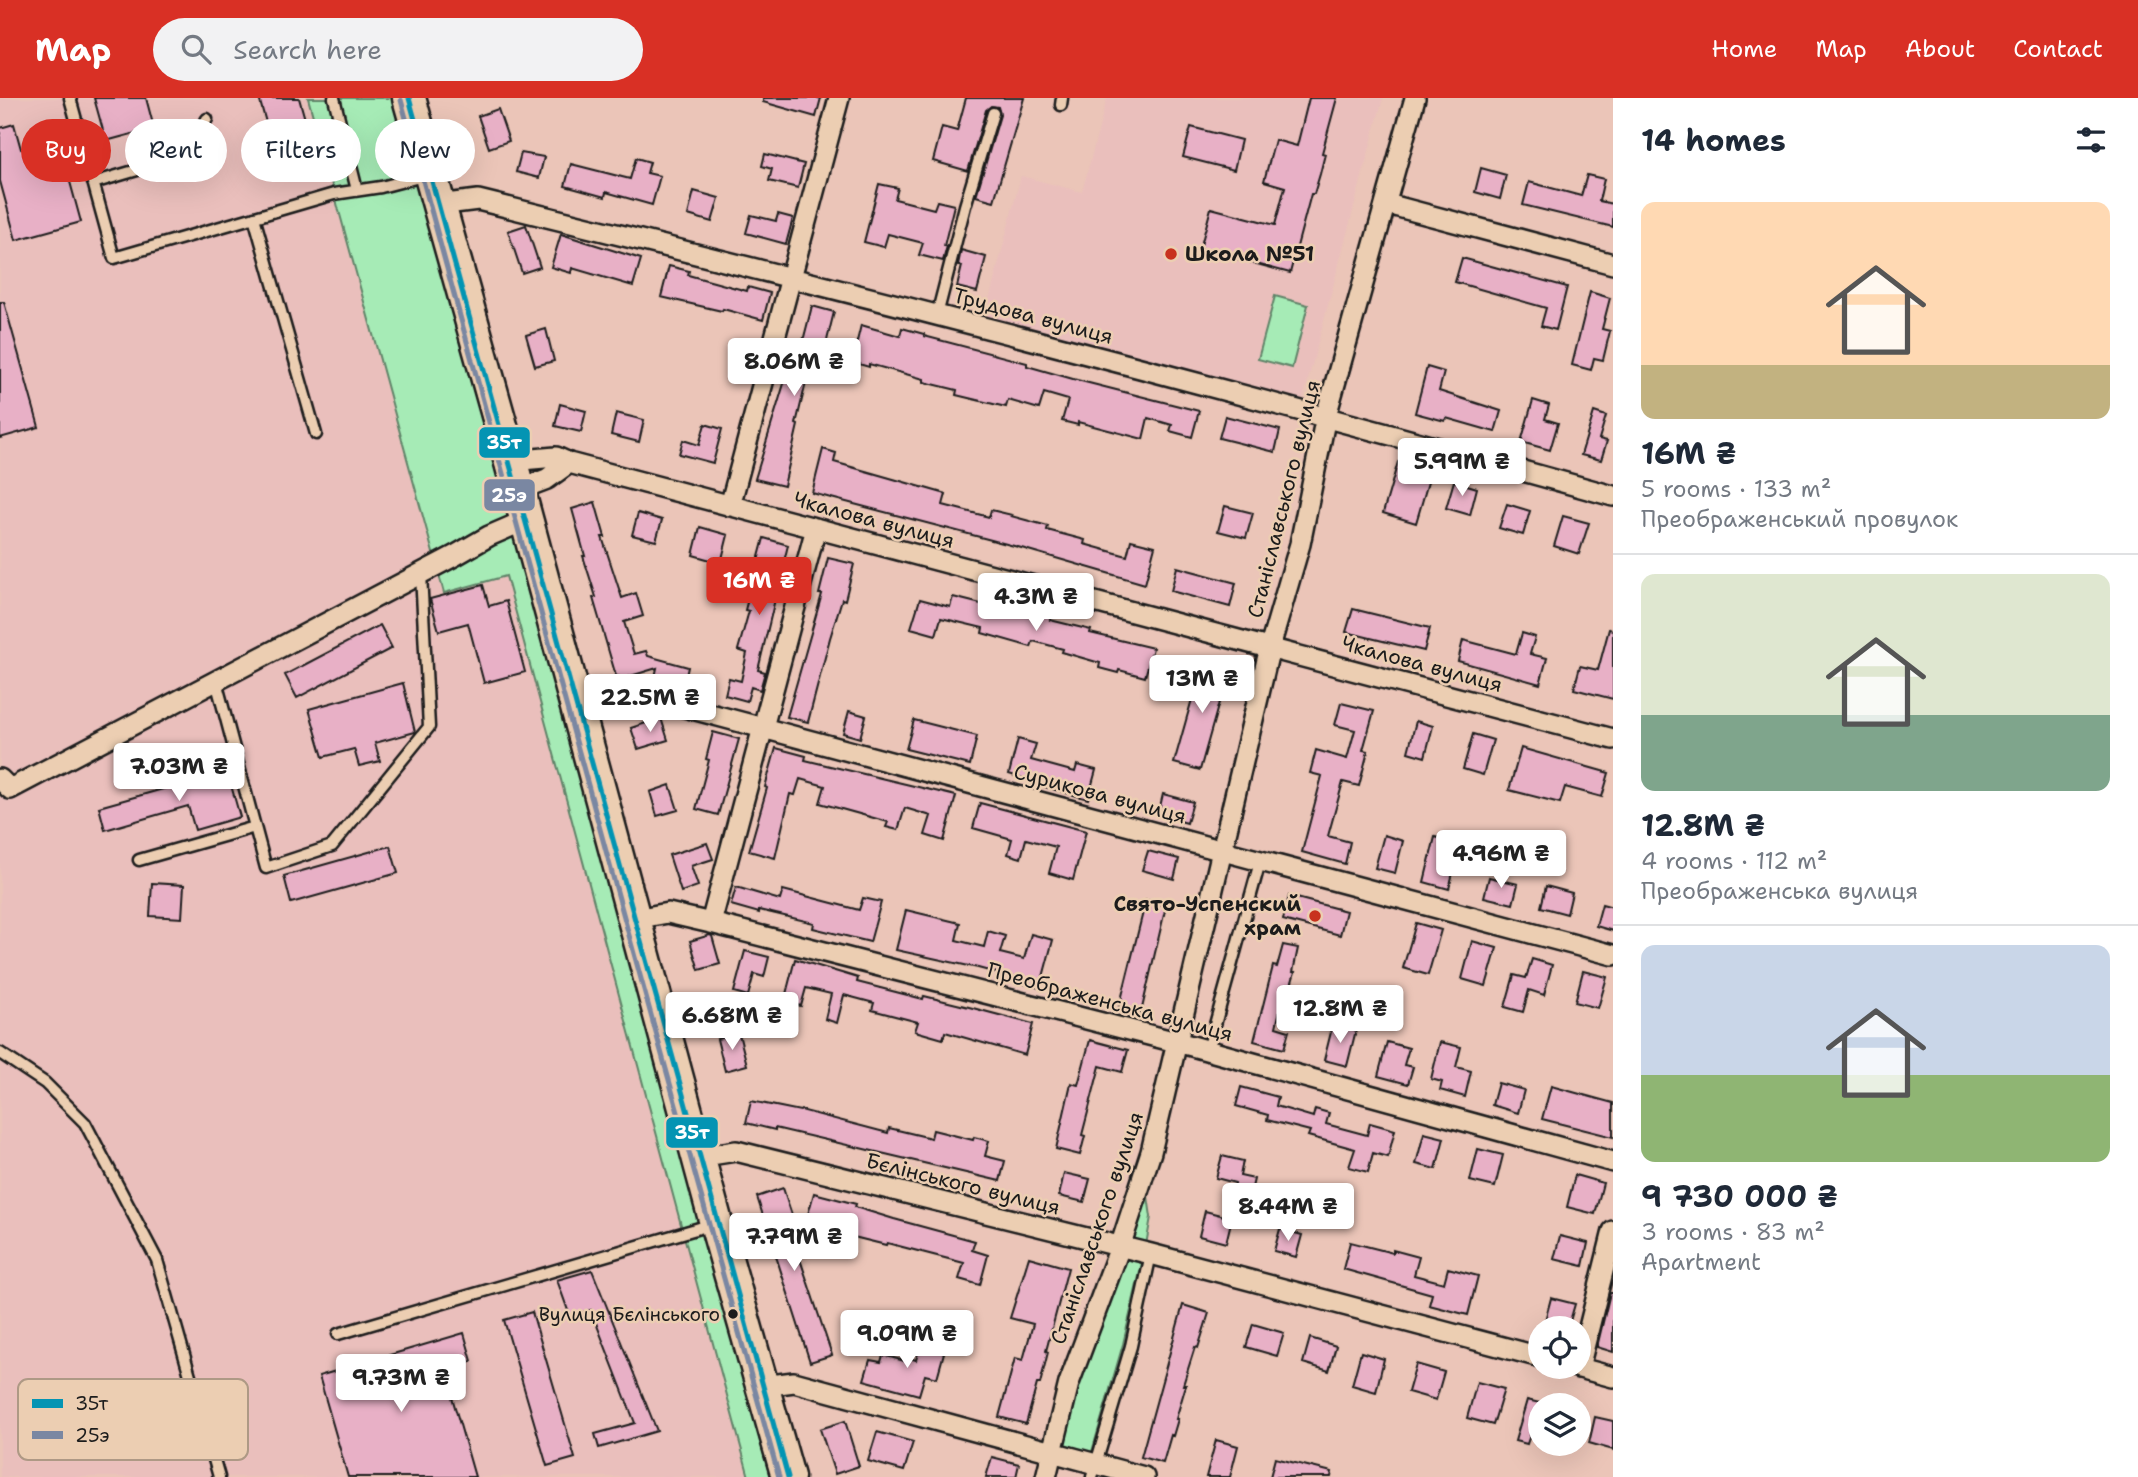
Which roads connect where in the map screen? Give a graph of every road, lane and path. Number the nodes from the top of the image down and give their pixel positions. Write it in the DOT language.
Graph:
graph roads {
  1 [pos="70,98"];
  2 [pos="334,98"];
  3 [pos="410,98"];
  4 [pos="839,98"];
  5 [pos="1415,98"];
  6 [pos="993,113"];
  7 [pos="416,119"];
  8 [pos="125,174"];
  9 [pos="394,182"];
  10 [pos="432,182"];
  11 [pos="93,183"];
  12 [pos="357,190"];
  13 [pos="1387,204"];
  14 [pos="438,205"];
  15 [pos="254,217"];
  16 [pos="1613,264"];
  17 [pos="791,277"];
  18 [pos="937,315"];
  19 [pos="1326,416"];
  20 [pos="316,434"];
  21 [pos="569,463"];
  22 [pos="518,490"];
  23 [pos="1613,496"];
  24 [pos="730,506"];
  25 [pos="816,528"];
  26 [pos="421,573"];
  27 [pos="1270,647"];
  28 [pos="216,681"];
  29 [pos="573,691"];
  30 [pos="763,728"];
  31 [pos="1613,739"];
  32 [pos="3,787"];
  33 [pos="255,827"];
  34 [pos="1223,851"];
  35 [pos="139,860"];
  36 [pos="1260,862"];
  37 [pos="635,919"];
  38 [pos="711,923"];
  39 [pos="1613,955"];
  40 [pos="1177,1042"];
  41 [pos="1208,1051"];
  42 [pos="0,1053"];
  43 [pos="698,1157"];
  44 [pos="1613,1162"];
  45 [pos="716,1223"];
  46 [pos="1613,1231"];
  47 [pos="1120,1247"];
  48 [pos="1151,1254"];
  49 [pos="1591,1316"];
  50 [pos="338,1334"];
  51 [pos="1528,1354"];
  52 [pos="1591,1371"];
  53 [pos="1613,1377"];
  54 [pos="191,1379"];
  55 [pos="762,1386"];
  56 [pos="1052,1452"];
  57 [pos="214,1460"];
  58 [pos="1094,1470"];
  59 [pos="219,1477"];
  60 [pos="788,1477"];
  61 [pos="1046,1477"];
  62 [pos="1144,1477"];
  1 -- 11 [label="lane"];
  2 -- 12 [label="lane"];
  3 -- 7 [label="highway"];
  4 -- 17 [label="street"];
  5 -- 13 [label="street, Станіславського вулиця"];
  6 -- 18 [label="lane"];
  8 -- 11 [label="lane"];
  9 -- 12 [label="lane"];
  10 -- 14 [label="highway"];
  11 -- 15 [label="lane"];
  12 -- 15 [label="lane"];
  13 -- 16 [label="street"];
  13 -- 19 [label="street, Станіславського вулиця"];
  14 -- 17 [label="street, Трудова вулиця"];
  14 -- 22 [label="highway"];
  15 -- 20 [label="lane"];
  17 -- 18 [label="street, Трудова вулиця"];
  17 -- 24 [label="street"];
  18 -- 19 [label="street, Трудова вулиця"];
  19 -- 23 [label="street, Трудова вулиця"];
  19 -- 27 [label="street, Станіславського вулиця"];
  21 -- 22 [label="street"];
  21 -- 22 [label="street, Чкалова вулиця"];
  21 -- 24 [label="street, Чкалова вулиця"];
  22 -- 26 [label="street"];
  22 -- 29 [label="highway"];
  24 -- 25 [label="street, Чкалова вулиця"];
  25 -- 27 [label="street, Чкалова вулиця"];
  25 -- 30 [label="street"];
  26 -- 28 [label="street"];
  26 -- 33 [label="lane"];
  27 -- 31 [label="street, Чкалова вулиця"];
  27 -- 34 [label="street, Станіславського вулиця"];
  28 -- 32 [label="street"];
  28 -- 33 [label="lane"];
  29 -- 30 [label="street, Сурикова вулиця"];
  29 -- 37 [label="highway"];
  30 -- 34 [label="street, Сурикова вулиця"];
  30 -- 38 [label="street"];
  33 -- 35 [label="lane"];
  34 -- 36 [label="street, Сурикова вулиця"];
  34 -- 40 [label="street, Станіславського вулиця"];
  36 -- 39 [label="street, Сурикова вулиця"];
  36 -- 41 [label="lane"];
  37 -- 38 [label="street, Преображенська вулиця"];
  37 -- 43 [label="highway"];
  38 -- 40 [label="street, Преображенська вулиця"];
  40 -- 41 [label="street, Преображенська вулиця"];
  40 -- 47 [label="street, Станіславського вулиця"];
  41 -- 44 [label="street, Преображенська вулиця"];
  42 -- 54 [label="lane"];
  43 -- 45 [label="highway"];
  43 -- 47 [label="street, Бєлінського вулиця"];
  45 -- 50 [label="lane"];
  45 -- 55 [label="highway"];
  46 -- 49 [label="street"];
  47 -- 48 [label="street, Бєлінського вулиця"];
  47 -- 56 [label="street, Станіславського вулиця"];
  48 -- 51 [label="street, Бєлінського вулиця"];
  48 -- 58 [label="lane"];
  52 -- 53 [label="street"];
  55 -- 56 [label="street"];
  55 -- 60 [label="highway"];
  56 -- 58 [label="street"];
  56 -- 61 [label="street, Станіславського вулиця"];
  57 -- 59 [label="lane"];
  58 -- 62 [label="street"];
}
